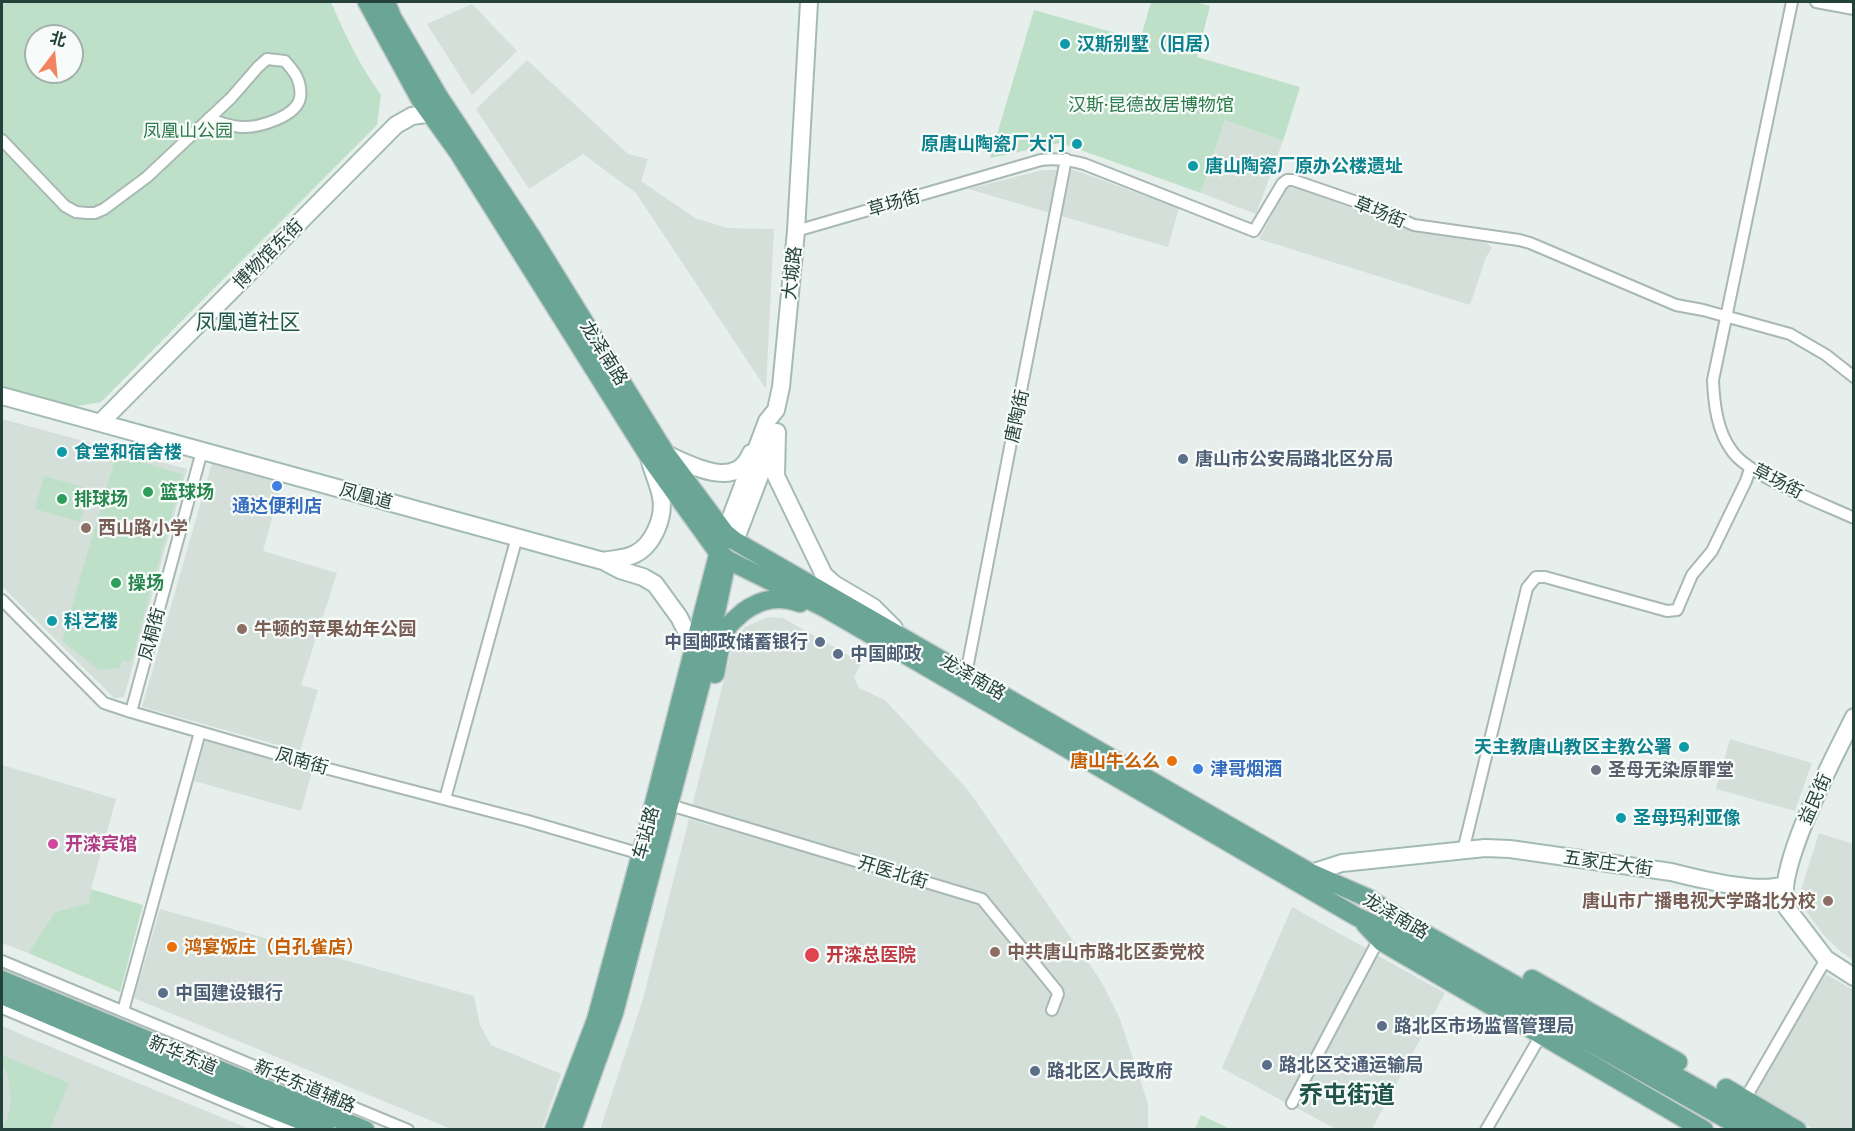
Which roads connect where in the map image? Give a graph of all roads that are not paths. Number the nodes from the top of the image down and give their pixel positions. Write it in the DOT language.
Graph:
graph roads {
  1 [pos="367,2"];
  2 [pos="386,2"];
  3 [pos="809,2"];
  4 [pos="1792,2"];
  5 [pos="1816,2"];
  6 [pos="1854,9"];
  7 [pos="440,112"];
  8 [pos="209,118"];
  9 [pos="2,140"];
  10 [pos="1066,159"];
  11 [pos="796,231"];
  12 [pos="1726,317"];
  13 [pos="1854,377"];
  14 [pos="2,396"];
  15 [pos="773,421"];
  16 [pos="100,423"];
  17 [pos="202,451"];
  18 [pos="666,454"];
  19 [pos="648,455"];
  20 [pos="1750,469"];
  21 [pos="1854,518"];
  22 [pos="517,537"];
  23 [pos="730,537"];
  24 [pos="723,555"];
  25 [pos="603,561"];
  26 [pos="2,600"];
  27 [pos="825,608"];
  28 [pos="902,636"];
  29 [pos="694,647"];
  30 [pos="966,674"];
  31 [pos="701,683"];
  32 [pos="131,712"];
  33 [pos="1854,717"];
  34 [pos="200,732"];
  35 [pos="445,799"];
  36 [pos="670,805"];
  37 [pos="1463,850"];
  38 [pos="641,854"];
  39 [pos="1311,873"];
  40 [pos="1784,885"];
  41 [pos="1368,898"];
  42 [pos="1357,917"];
  43 [pos="1379,939"];
  44 [pos="1826,960"];
  45 [pos="2,961"];
  46 [pos="1854,977"];
  47 [pos="2,980"];
  48 [pos="2,995"];
  49 [pos="2,1008"];
  50 [pos="123,1011"];
  51 [pos="1052,1011"];
  52 [pos="1541,1035"];
  53 [pos="1744,1099"];
  54 [pos="1292,1103"];
  55 [pos="293,1130"];
  56 [pos="325,1130"];
  57 [pos="365,1130"];
  58 [pos="408,1130"];
  59 [pos="554,1130"];
  60 [pos="572,1130"];
  61 [pos="1486,1130"];
  62 [pos="1704,1130"];
  63 [pos="1746,1130"];
  64 [pos="1771,1130"];
  65 [pos="1797,1130"];
  1 -- 7 [label="main road, 龙泽南路"];
  2 -- 7 [label="main road, 龙泽南路"];
  3 -- 11 [label="street, 大城路"];
  4 -- 12 [label="street"];
  5 -- 6 [label="street"];
  7 -- 16 [label="street, 博物馆东街"];
  7 -- 18 [label="main road, 龙泽南路"];
  7 -- 19 [label="main road, 龙泽南路"];
  8 -- 8 [label="street"];
  8 -- 9 [label="street"];
  10 -- 11 [label="street, 草场街"];
  10 -- 12 [label="street, 草场街"];
  10 -- 30 [label="street, 唐陶街"];
  11 -- 15 [label="street, 大城路"];
  12 -- 13 [label="street"];
  12 -- 20 [label="street, 草场街"];
  14 -- 16 [label="street, 凤凰道"];
  15 -- 18 [label="street"];
  15 -- 23 [label="street"];
  15 -- 28 [label="street"];
  16 -- 17 [label="street, 凤凰道"];
  17 -- 22 [label="street, 凤凰道"];
  17 -- 32 [label="street, 凤桐街"];
  18 -- 23 [label="main road, 龙泽南路"];
  19 -- 24 [label="main road, 龙泽南路"];
  19 -- 25 [label="street"];
  20 -- 21 [label="street, 草场街"];
  20 -- 37 [label="street"];
  22 -- 25 [label="street, 凤凰道"];
  22 -- 35 [label="street"];
  23 -- 24 [label="main road, 车站路"];
  23 -- 28 [label="main road, 龙泽南路"];
  24 -- 27 [label="main road, 龙泽南路"];
  24 -- 29 [label="main road, 车站路"];
  24 -- 31 [label="main road, 车站路"];
  25 -- 29 [label="street, 凤凰道"];
  26 -- 32 [label="street, 凤南街"];
  27 -- 31 [label="main road"];
  27 -- 42 [label="main road, 龙泽南路"];
  28 -- 30 [label="main road, 龙泽南路"];
  29 -- 38 [label="main road, 车站路"];
  30 -- 39 [label="main road, 龙泽南路"];
  31 -- 36 [label="main road, 车站路"];
  32 -- 34 [label="street, 凤南街"];
  33 -- 40 [label="street, 益民街"];
  34 -- 35 [label="street, 凤南街"];
  34 -- 50 [label="street"];
  35 -- 38 [label="street, 凤南街"];
  36 -- 51 [label="street, 开医北街"];
  36 -- 60 [label="main road, 车站路"];
  37 -- 39 [label="street, 五家庄大街"];
  37 -- 40 [label="street, 五家庄大街"];
  38 -- 59 [label="main road, 车站路"];
  39 -- 41 [label="main road, 龙泽南路"];
  40 -- 44 [label="street"];
  41 -- 53 [label="main road"];
  41 -- 64 [label="main road, 龙泽南路"];
  42 -- 43 [label="main road"];
  42 -- 63 [label="main road, 龙泽南路"];
  43 -- 52 [label="main road"];
  43 -- 54 [label="street"];
  44 -- 46 [label="street"];
  44 -- 53 [label="street"];
  45 -- 50 [label="street, 新华东道辅路"];
  47 -- 57 [label="main road, 新华东道"];
  48 -- 56 [label="main road, 新华东道"];
  49 -- 55 [label="street"];
  50 -- 58 [label="street, 新华东道辅路"];
  52 -- 61 [label="street"];
  52 -- 62 [label="main road"];
  53 -- 65 [label="main road"];
}
